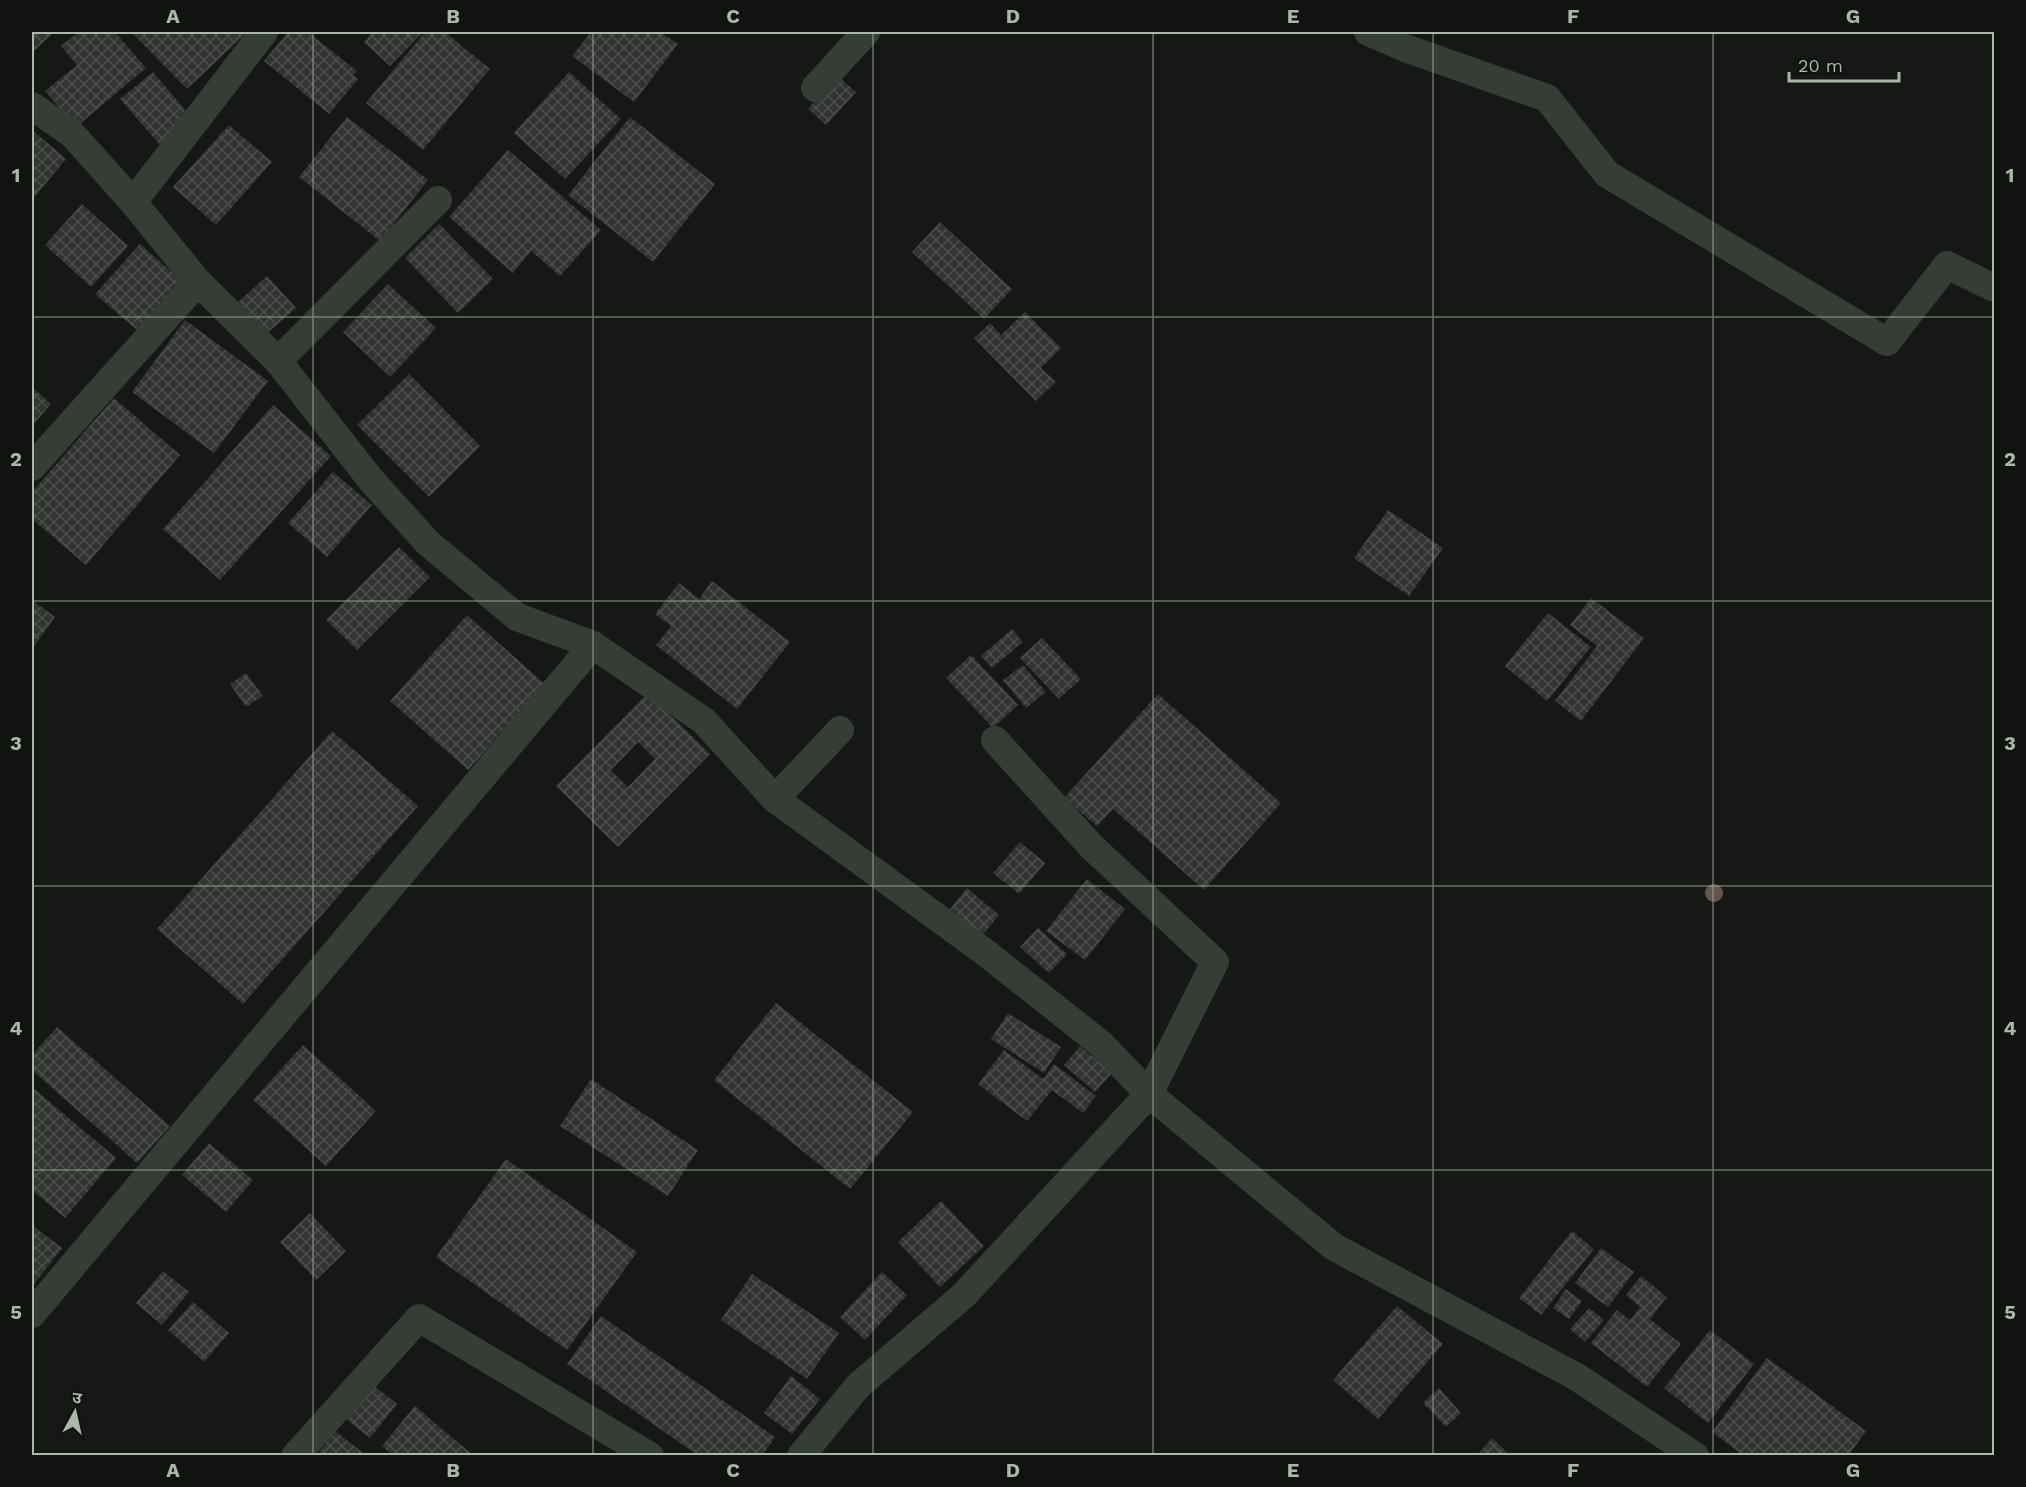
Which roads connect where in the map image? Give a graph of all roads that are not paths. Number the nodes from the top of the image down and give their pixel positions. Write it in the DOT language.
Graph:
graph roads {
  1 [pos="264,32"];
  2 [pos="866,32"];
  3 [pos="1368,32"];
  4 [pos="815,88"];
  5 [pos="32,106"];
  6 [pos="438,200"];
  7 [pos="133,202"];
  8 [pos="198,282"];
  9 [pos="1995,288"];
  10 [pos="278,361"];
  11 [pos="32,467"];
  12 [pos="593,645"];
  13 [pos="840,730"];
  14 [pos="995,740"];
  15 [pos="776,799"];
  16 [pos="1149,1094"];
  17 [pos="32,1314"];
  18 [pos="295,1455"];
  19 [pos="650,1455"];
  20 [pos="801,1455"];
  21 [pos="1695,1455"];
  1 -- 7 [label="street"];
  2 -- 4 [label="street"];
  3 -- 9 [label="street"];
  5 -- 7 [label="street"];
  6 -- 10 [label="street"];
  7 -- 8 [label="street"];
  8 -- 10 [label="street"];
  8 -- 11 [label="street"];
  10 -- 12 [label="street"];
  12 -- 15 [label="street"];
  12 -- 17 [label="street"];
  13 -- 15 [label="street"];
  14 -- 16 [label="street"];
  15 -- 16 [label="street"];
  16 -- 20 [label="street"];
  16 -- 21 [label="street"];
  18 -- 19 [label="street"];
}
